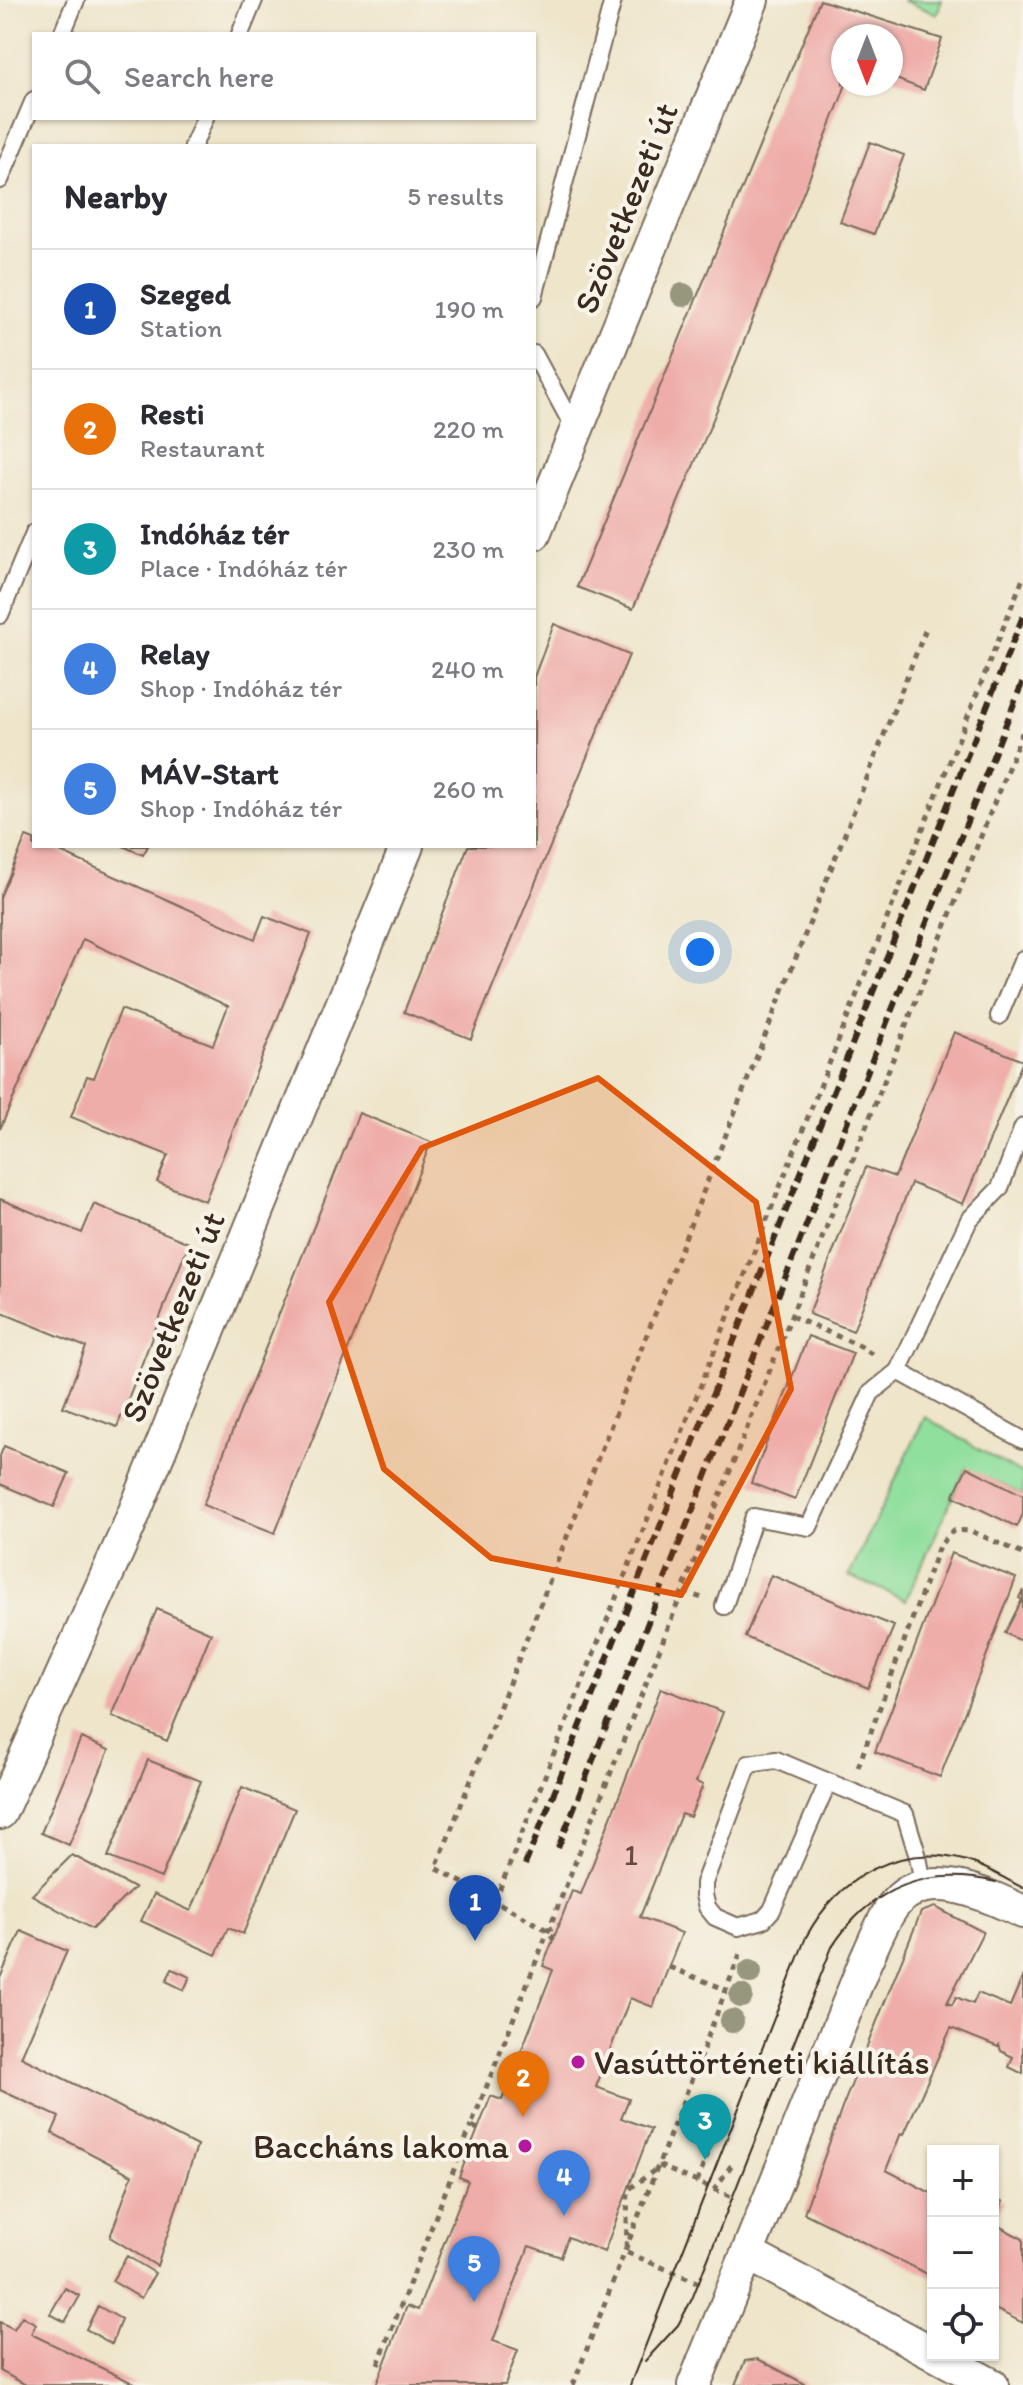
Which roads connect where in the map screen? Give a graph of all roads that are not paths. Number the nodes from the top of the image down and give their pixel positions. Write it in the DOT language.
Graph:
graph roads {
  1 [pos="76,0"];
  2 [pos="254,0"];
  3 [pos="613,0"];
  4 [pos="752,0"];
  5 [pos="63,32"];
  6 [pos="241,32"];
  7 [pos="32,105"];
  8 [pos="204,120"];
  9 [pos="194,144"];
  10 [pos="0,180"];
  11 [pos="536,289"];
  12 [pos="536,358"];
  13 [pos="576,431"];
  14 [pos="536,529"];
  15 [pos="32,538"];
  16 [pos="0,615"];
  17 [pos="406,848"];
  18 [pos="1023,959"];
  19 [pos="999,1016"];
  20 [pos="1023,1127"];
  21 [pos="898,1371"];
  22 [pos="1023,1440"];
  23 [pos="724,1606"];
  24 [pos="828,1782"];
  25 [pos="0,1813"];
  26 [pos="924,1887"];
  27 [pos="1023,1912"];
  28 [pos="748,2254"];
  29 [pos="927,2350"];
  30 [pos="948,2361"];
  31 [pos="694,2385"];
  32 [pos="992,2385"];
  1 -- 5 [label="lane"];
  2 -- 6 [label="lane"];
  3 -- 11 [label="lane"];
  4 -- 13 [label="street, Szövetkezeti út"];
  7 -- 10 [label="lane"];
  8 -- 9 [label="lane"];
  12 -- 13 [label="lane"];
  13 -- 14 [label="street, Szövetkezeti út"];
  15 -- 16 [label="lane"];
  17 -- 25 [label="street, Szövetkezeti út"];
  18 -- 19 [label="lane"];
  20 -- 21 [label="lane"];
  21 -- 22 [label="lane"];
  21 -- 23 [label="lane"];
  24 -- 24 [label="lane"];
  24 -- 26 [label="lane"];
  26 -- 27 [label="street"];
  26 -- 28 [label="street"];
  28 -- 29 [label="street"];
  28 -- 31 [label="street"];
  30 -- 32 [label="street"];
}
